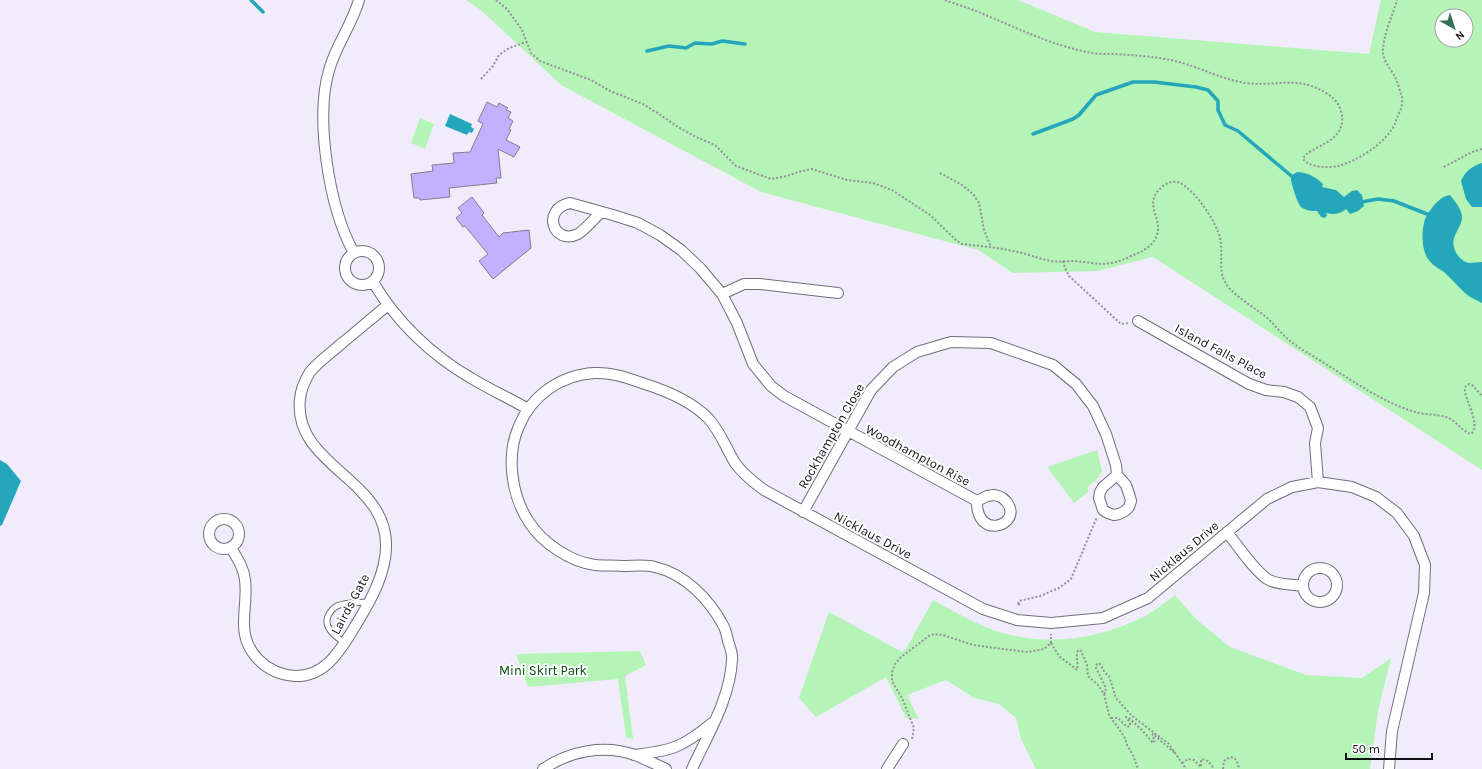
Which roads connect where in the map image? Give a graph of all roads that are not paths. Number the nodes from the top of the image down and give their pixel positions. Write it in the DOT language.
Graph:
graph roads {
  1 [pos="359,0"];
  2 [pos="601,212"];
  3 [pos="354,253"];
  4 [pos="372,282"];
  5 [pos="838,293"];
  6 [pos="722,294"];
  7 [pos="388,305"];
  8 [pos="1138,321"];
  9 [pos="528,409"];
  10 [pos="847,431"];
  11 [pos="1117,475"];
  12 [pos="1318,482"];
  13 [pos="977,501"];
  14 [pos="803,512"];
  15 [pos="1227,532"];
  16 [pos="231,548"];
  17 [pos="1303,586"];
  18 [pos="370,602"];
  19 [pos="345,643"];
  20 [pos="715,720"];
  21 [pos="906,744"];
  22 [pos="634,755"];
  23 [pos="543,769"];
  24 [pos="666,769"];
  25 [pos="692,769"];
  26 [pos="887,769"];
  27 [pos="1389,769"];
  1 -- 3 [label="street"];
  2 -- 6 [label="street, Woodhampton Rise"];
  3 -- 4 [label="street"];
  3 -- 4 [label="street"];
  4 -- 7 [label="street"];
  5 -- 6 [label="street"];
  6 -- 10 [label="street, Woodhampton Rise"];
  7 -- 9 [label="street"];
  7 -- 18 [label="street, Lairds Gate"];
  8 -- 12 [label="street, Island Falls Place"];
  9 -- 14 [label="street, Nicklaus Drive"];
  9 -- 20 [label="street, Nicklaus Drive"];
  10 -- 11 [label="street, Rockhampton Close"];
  10 -- 13 [label="street, Woodhampton Rise"];
  10 -- 14 [label="street, Rockhampton Close"];
  12 -- 15 [label="street, Nicklaus Drive"];
  12 -- 27 [label="street, Nicklaus Drive"];
  14 -- 15 [label="street, Nicklaus Drive"];
  15 -- 17 [label="street"];
  16 -- 19 [label="street, Lairds Gate"];
  18 -- 19 [label="street, Lairds Gate"];
  18 -- 19 [label="lane"];
  20 -- 22 [label="street, Nicklaus Drive"];
  20 -- 25 [label="street, Nicklaus Drive"];
  21 -- 26 [label="street"];
  22 -- 23 [label="street"];
  22 -- 24 [label="street"];
}
